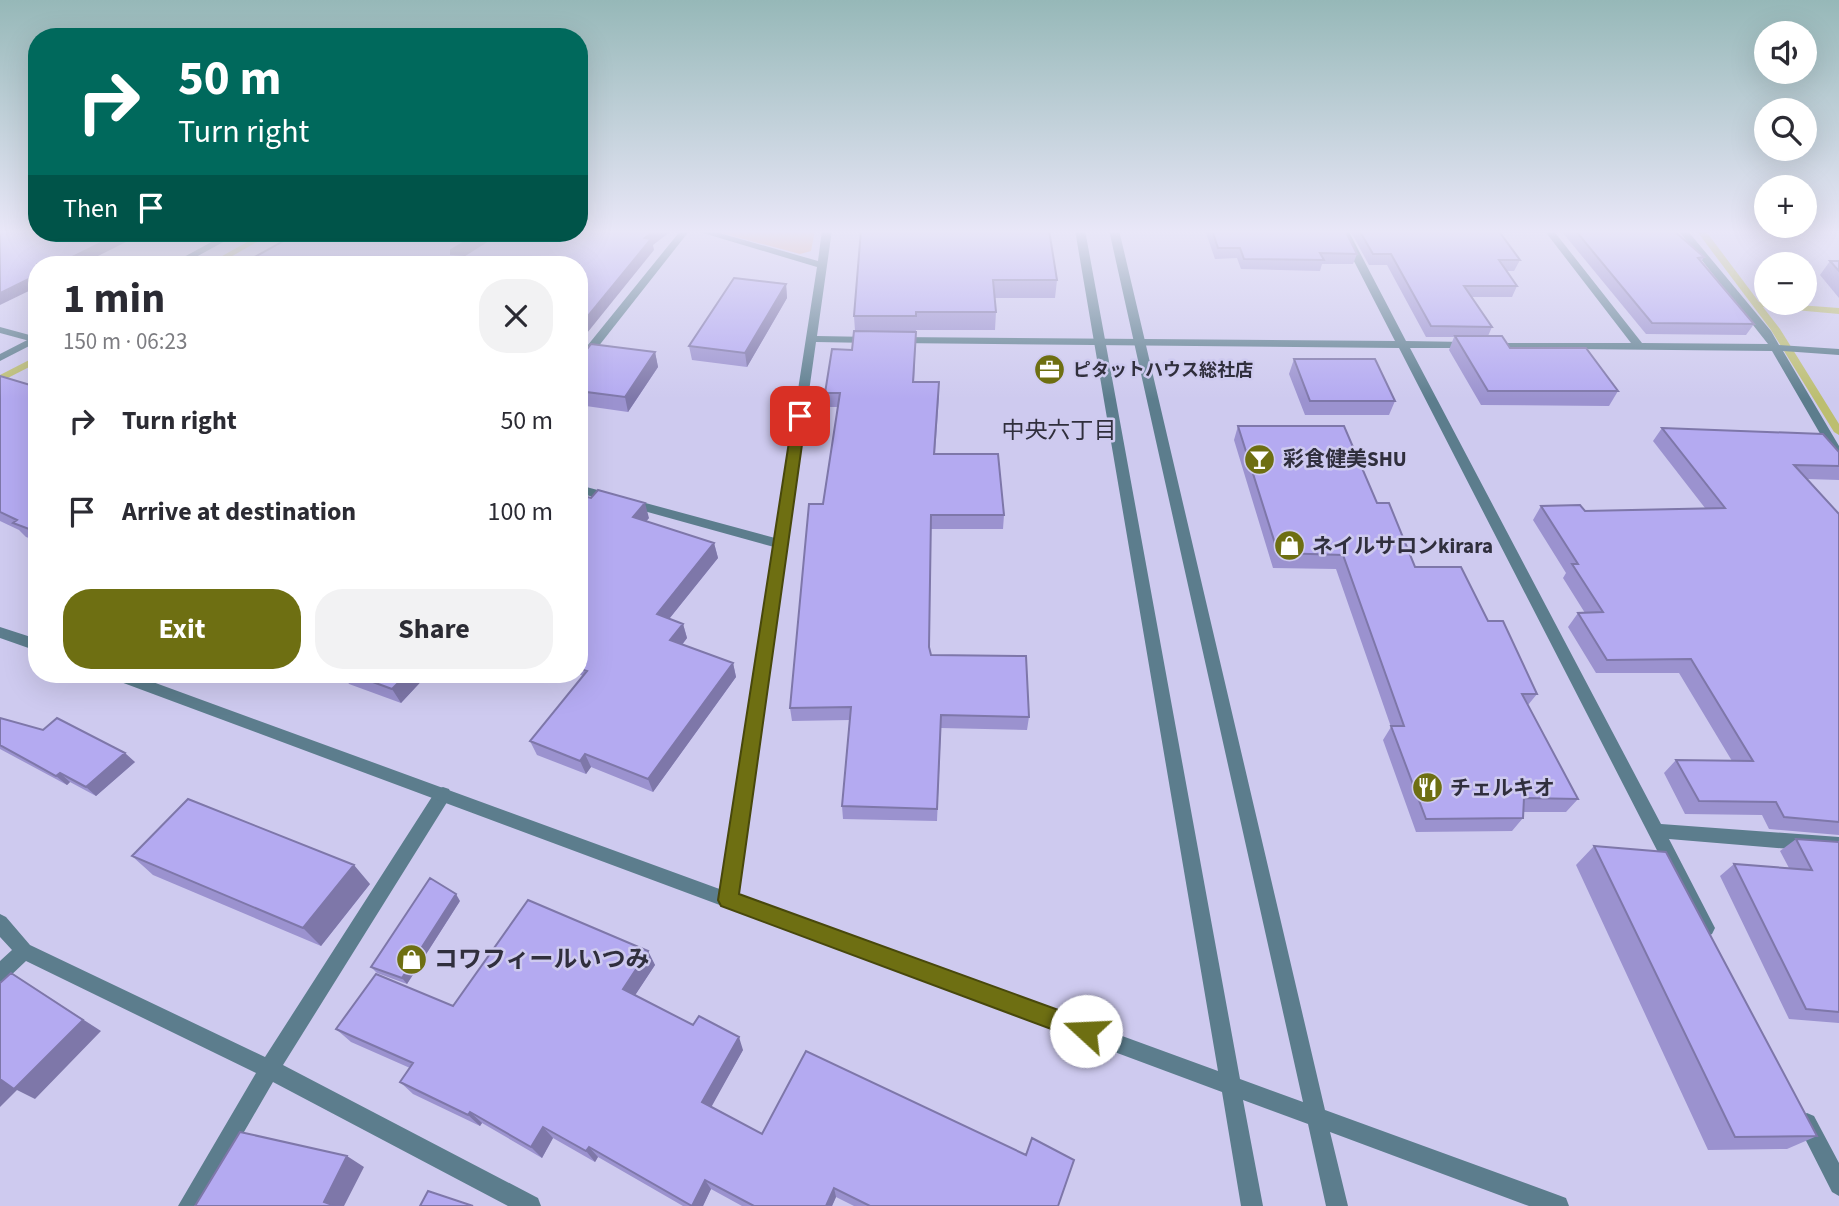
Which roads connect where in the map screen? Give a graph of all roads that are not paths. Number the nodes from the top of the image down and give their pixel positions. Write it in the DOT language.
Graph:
graph roads {
  1 [pos="641,286"];
  2 [pos="819,286"];
  3 [pos="1090,286"];
  4 [pos="1127,286"];
  5 [pos="1373,286"];
  6 [pos="1592,286"];
  7 [pos="1731,286"];
  8 [pos="0,330"];
  9 [pos="28,337"];
  10 [pos="811,339"];
  11 [pos="1100,342"];
  12 [pos="1139,342"];
  13 [pos="28,343"];
  14 [pos="1404,345"];
  15 [pos="1640,347"];
  16 [pos="1784,348"];
  17 [pos="1839,352"];
  18 [pos="588,354"];
  19 [pos="0,358"];
  20 [pos="1839,456"];
  21 [pos="588,491"];
  22 [pos="781,544"];
  23 [pos="0,632"];
  24 [pos="28,642"];
  25 [pos="140,683"];
  26 [pos="443,794"];
  27 [pos="1656,831"];
  28 [pos="1839,845"];
  29 [pos="728,900"];
  30 [pos="0,923"];
  31 [pos="1713,941"];
  32 [pos="24,951"];
  33 [pos="0,973"];
  34 [pos="269,1069"];
  35 [pos="1230,1085"];
  36 [pos="1801,1112"];
  37 [pos="1316,1117"];
  38 [pos="1839,1185"];
  39 [pos="189,1206"];
  40 [pos="530,1206"];
  41 [pos="1252,1206"];
  42 [pos="1337,1206"];
  43 [pos="1558,1206"];
  1 -- 18 [label="street"];
  2 -- 10 [label="street"];
  3 -- 11 [label="street"];
  4 -- 12 [label="street"];
  5 -- 14 [label="street"];
  6 -- 15 [label="street"];
  7 -- 16 [label="street"];
  8 -- 9 [label="street"];
  10 -- 11 [label="street"];
  10 -- 22 [label="street"];
  11 -- 12 [label="street"];
  11 -- 35 [label="street"];
  12 -- 14 [label="street"];
  12 -- 37 [label="street"];
  13 -- 19 [label="street"];
  14 -- 15 [label="street"];
  14 -- 27 [label="street"];
  15 -- 16 [label="street"];
  16 -- 17 [label="street"];
  16 -- 20 [label="street"];
  21 -- 22 [label="street"];
  22 -- 29 [label="street"];
  23 -- 24 [label="street"];
  25 -- 26 [label="street"];
  26 -- 29 [label="street"];
  26 -- 34 [label="street"];
  27 -- 28 [label="street"];
  27 -- 31 [label="street"];
  29 -- 35 [label="street"];
  30 -- 32 [label="street"];
  32 -- 33 [label="street"];
  32 -- 34 [label="street"];
  34 -- 39 [label="street"];
  34 -- 40 [label="street"];
  35 -- 37 [label="street"];
  35 -- 41 [label="street"];
  36 -- 38 [label="street"];
  37 -- 42 [label="street"];
  37 -- 43 [label="street"];
}
